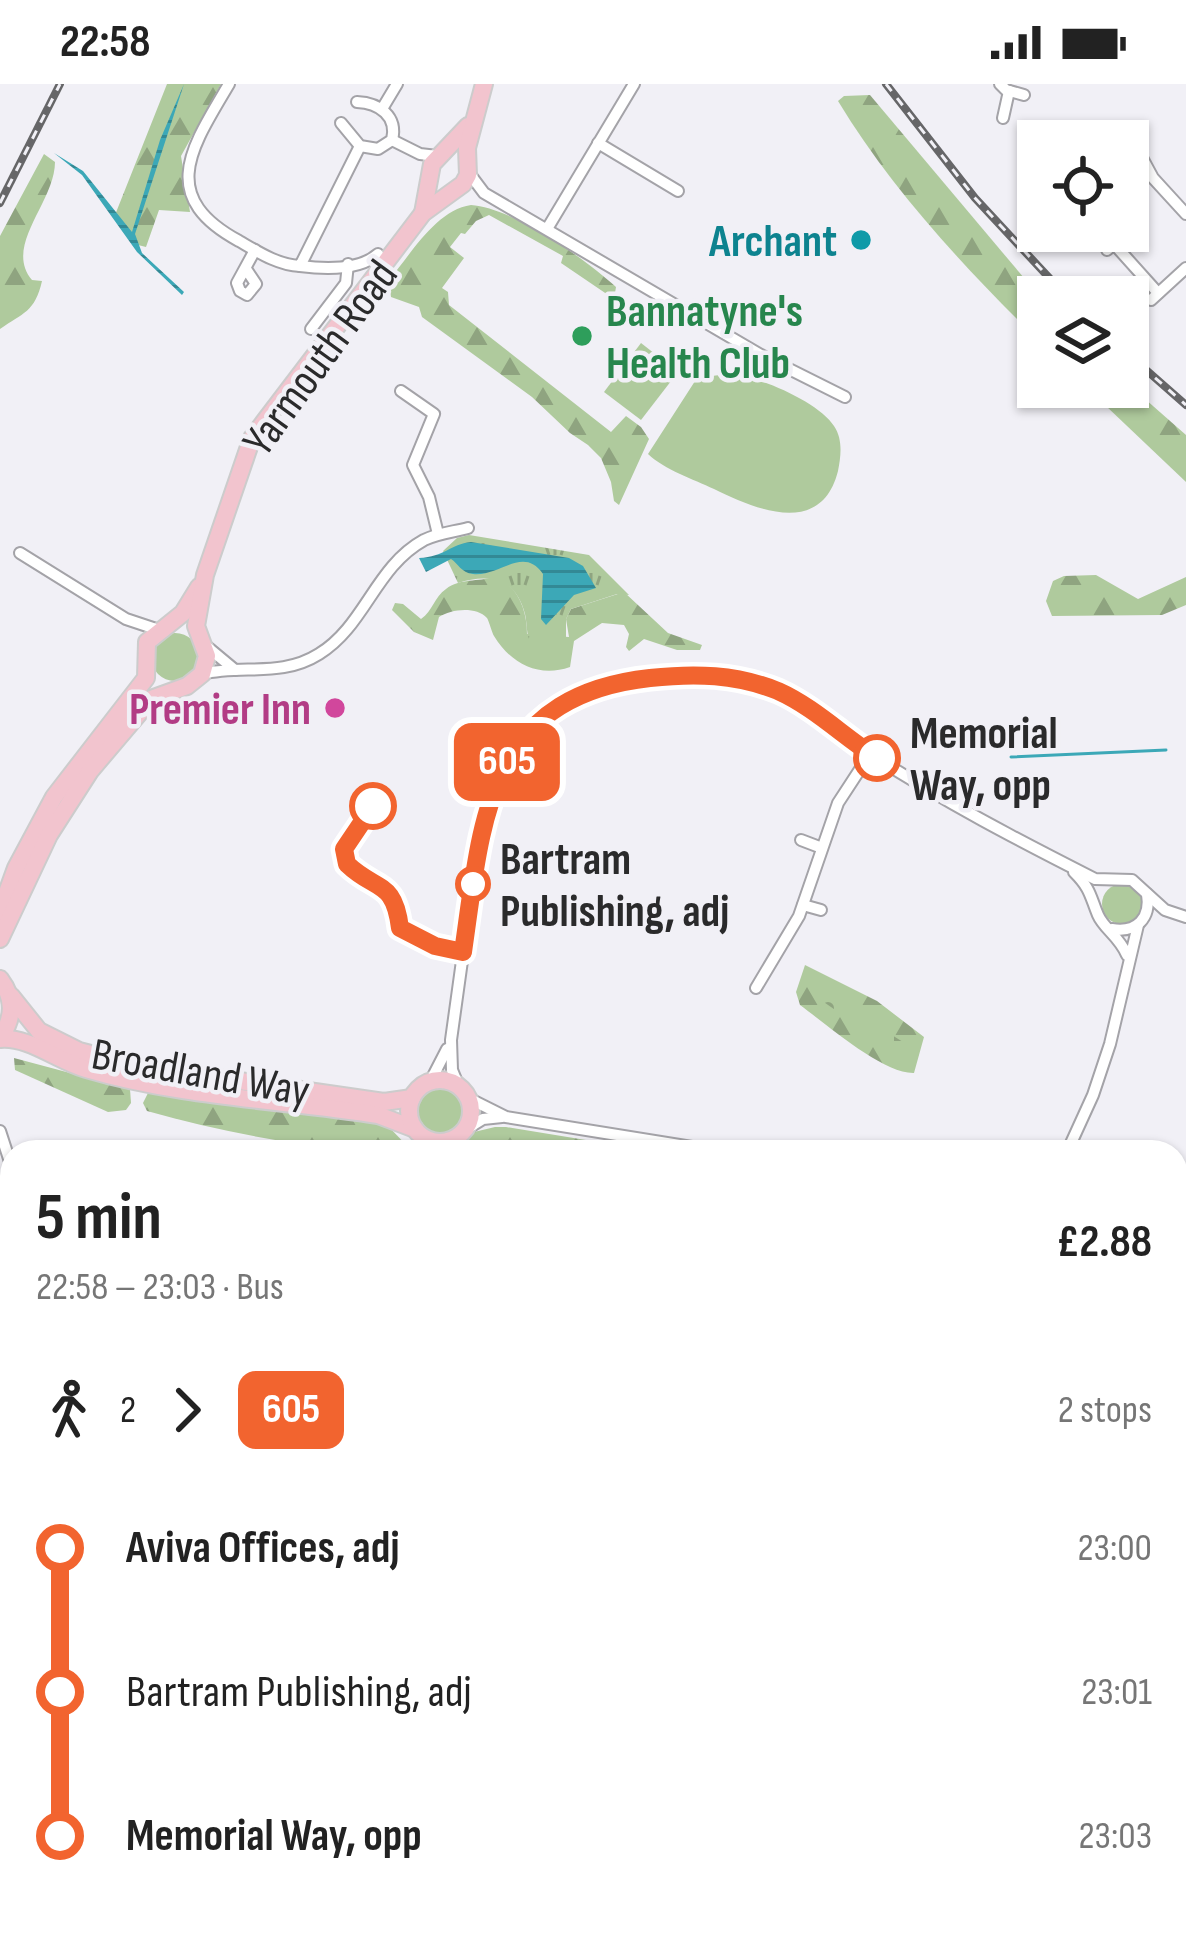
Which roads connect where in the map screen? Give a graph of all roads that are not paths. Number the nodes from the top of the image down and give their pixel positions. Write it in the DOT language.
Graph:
graph roads {
  1 [pos="229,84"];
  2 [pos="397,84"];
  3 [pos="484,84"];
  4 [pos="634,84"];
  5 [pos="1004,88"];
  6 [pos="1024,94"];
  7 [pos="357,102"];
  8 [pos="382,109"];
  9 [pos="475,115"];
  10 [pos="1003,118"];
  11 [pos="341,123"];
  12 [pos="392,140"];
  13 [pos="598,143"];
  14 [pos="360,146"];
  15 [pos="411,151"];
  16 [pos="440,155"];
  17 [pos="466,166"];
  18 [pos="1149,170"];
  19 [pos="430,178"];
  20 [pos="454,190"];
  21 [pos="678,191"];
  22 [pos="484,193"];
  23 [pos="422,213"];
  24 [pos="1186,214"];
  25 [pos="547,229"];
  26 [pos="1120,252"];
  27 [pos="261,253"];
  28 [pos="378,254"];
  29 [pos="348,264"];
  30 [pos="304,267"];
  31 [pos="1186,268"];
  32 [pos="246,269"];
  33 [pos="311,329"];
  34 [pos="401,391"];
  35 [pos="845,397"];
  36 [pos="468,528"];
  37 [pos="438,533"];
  38 [pos="20,553"];
  39 [pos="206,575"];
  40 [pos="126,619"];
  41 [pos="165,627"];
  42 [pos="201,638"];
  43 [pos="146,661"];
  44 [pos="235,670"];
  45 [pos="202,674"];
  46 [pos="172,689"];
  47 [pos="870,754"];
  48 [pos="801,840"];
  49 [pos="822,848"];
  50 [pos="1068,866"];
  51 [pos="16,868"];
  52 [pos="1110,881"];
  53 [pos="1147,894"];
  54 [pos="0,896"];
  55 [pos="1095,898"];
  56 [pos="803,905"];
  57 [pos="821,910"];
  58 [pos="1165,910"];
  59 [pos="0,912"];
  60 [pos="1186,917"];
  61 [pos="1142,921"];
  62 [pos="1112,929"];
  63 [pos="0,939"];
  64 [pos="1128,958"];
  65 [pos="0,979"];
  66 [pos="756,988"];
  67 [pos="11,996"];
  68 [pos="0,1039"];
  69 [pos="451,1040"];
  70 [pos="430,1082"];
  71 [pos="464,1092"];
  72 [pos="412,1098"];
  73 [pos="506,1117"];
  74 [pos="424,1139"];
  75 [pos="455,1140"];
  76 [pos="649,1140"];
  77 [pos="1072,1140"];
  1 -- 27 [label="street"];
  2 -- 8 [label="street"];
  3 -- 9 [label="highway, Yarmouth Road"];
  4 -- 13 [label="street"];
  5 -- 6 [label="street"];
  5 -- 10 [label="street"];
  7 -- 8 [label="street"];
  8 -- 12 [label="street"];
  9 -- 16 [label="highway, Yarmouth Road"];
  9 -- 17 [label="highway, Yarmouth Road"];
  11 -- 14 [label="street"];
  12 -- 14 [label="street"];
  12 -- 15 [label="street"];
  13 -- 21 [label="street"];
  13 -- 25 [label="street"];
  14 -- 30 [label="street"];
  15 -- 16 [label="street"];
  15 -- 19 [label="street"];
  16 -- 17 [label="highway"];
  16 -- 19 [label="highway, Yarmouth Road"];
  17 -- 20 [label="highway, Yarmouth Road"];
  17 -- 22 [label="street"];
  18 -- 24 [label="street"];
  19 -- 20 [label="highway"];
  19 -- 23 [label="highway, Yarmouth Road"];
  20 -- 22 [label="street"];
  20 -- 23 [label="highway, Yarmouth Road"];
  22 -- 25 [label="street"];
  23 -- 39 [label="highway, Yarmouth Road"];
  25 -- 35 [label="street"];
  26 -- 31 [label="street"];
  27 -- 30 [label="street"];
  27 -- 32 [label="street"];
  28 -- 29 [label="street"];
  29 -- 30 [label="street"];
  29 -- 33 [label="street"];
  34 -- 37 [label="street"];
  36 -- 37 [label="street"];
  37 -- 44 [label="street"];
  38 -- 40 [label="street"];
  39 -- 41 [label="highway, Yarmouth Road"];
  39 -- 42 [label="highway, Yarmouth Road"];
  40 -- 41 [label="street"];
  40 -- 43 [label="street"];
  41 -- 42 [label="highway"];
  41 -- 43 [label="highway, Yarmouth Road"];
  42 -- 44 [label="street"];
  42 -- 45 [label="highway, Yarmouth Road"];
  43 -- 46 [label="highway"];
  43 -- 51 [label="highway, Yarmouth Road"];
  44 -- 45 [label="street"];
  45 -- 46 [label="highway"];
  46 -- 63 [label="highway"];
  47 -- 49 [label="street"];
  47 -- 50 [label="street"];
  47 -- 69 [label="street"];
  48 -- 49 [label="street"];
  49 -- 56 [label="street"];
  50 -- 52 [label="street"];
  50 -- 55 [label="street"];
  51 -- 54 [label="highway"];
  51 -- 59 [label="highway, Yarmouth Road"];
  52 -- 53 [label="street"];
  52 -- 55 [label="street"];
  53 -- 58 [label="street"];
  53 -- 61 [label="street"];
  55 -- 62 [label="street"];
  56 -- 57 [label="street"];
  56 -- 66 [label="street"];
  58 -- 60 [label="street"];
  58 -- 61 [label="street"];
  61 -- 62 [label="street"];
  61 -- 64 [label="street"];
  62 -- 64 [label="street"];
  64 -- 77 [label="street"];
  65 -- 67 [label="highway"];
  67 -- 68 [label="highway"];
  67 -- 72 [label="highway, Broadland Way"];
  68 -- 74 [label="highway, Broadland Way"];
  69 -- 70 [label="street"];
  69 -- 71 [label="street"];
  70 -- 71 [label="highway"];
  70 -- 72 [label="highway"];
  71 -- 73 [label="street"];
  71 -- 75 [label="highway"];
  72 -- 74 [label="highway"];
  73 -- 75 [label="street"];
  73 -- 76 [label="street"];
}
